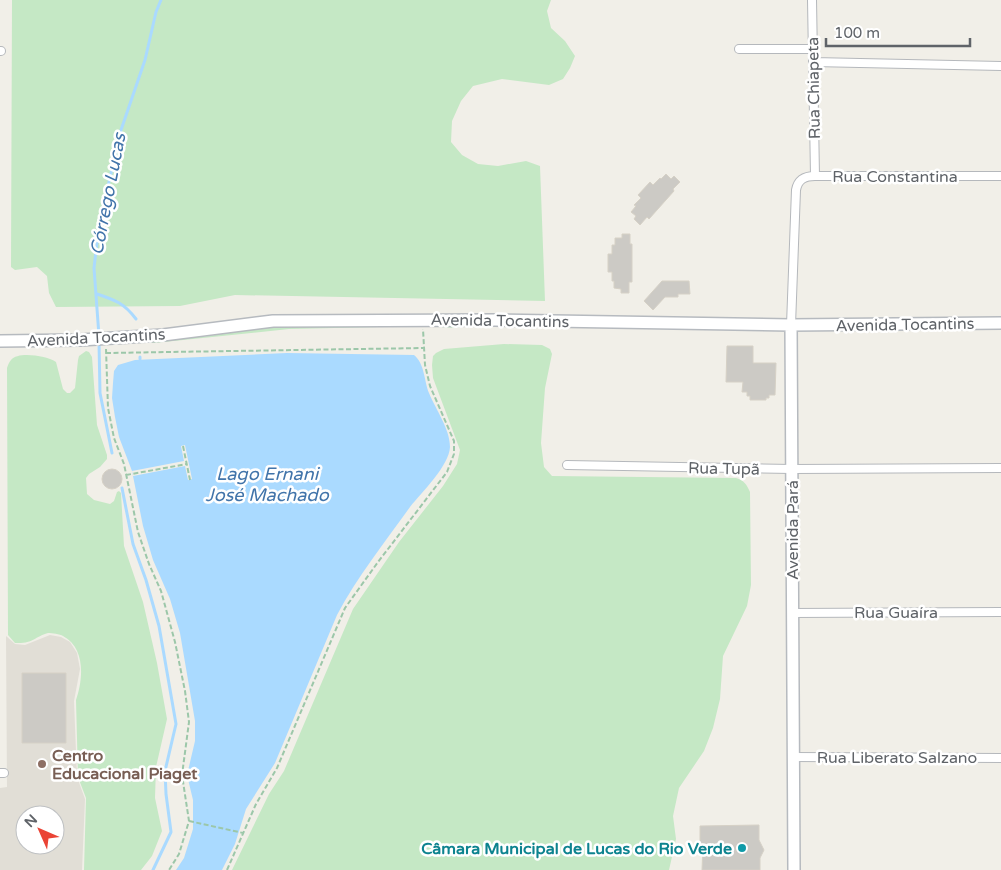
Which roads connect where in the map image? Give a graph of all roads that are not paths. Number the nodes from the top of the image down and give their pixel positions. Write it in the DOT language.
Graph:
graph roads {
  1 [pos="812,0"];
  2 [pos="740,49"];
  3 [pos="813,49"];
  4 [pos="813,62"];
  5 [pos="1001,66"];
  6 [pos="815,176"];
  7 [pos="1001,176"];
  8 [pos="796,190"];
  9 [pos="1001,323"];
  10 [pos="791,325"];
  11 [pos="0,341"];
  12 [pos="567,465"];
  13 [pos="1001,468"];
  14 [pos="792,469"];
  15 [pos="1001,612"];
  16 [pos="792,613"];
  17 [pos="792,757"];
  18 [pos="1001,758"];
  19 [pos="794,870"];
  1 -- 3 [label="street, Rua Chiapeta"];
  2 -- 3 [label="street"];
  3 -- 4 [label="street, Rua Chiapeta"];
  4 -- 5 [label="street"];
  4 -- 6 [label="street, Rua Chiapeta"];
  6 -- 7 [label="street, Rua Constantina"];
  6 -- 8 [label="street, Rua Constantina"];
  8 -- 10 [label="street, Avenida Pará"];
  9 -- 10 [label="street, Avenida Tocantins"];
  10 -- 11 [label="street, Avenida Tocantins"];
  10 -- 14 [label="street, Avenida Pará"];
  12 -- 14 [label="street, Rua Tupã"];
  13 -- 14 [label="street, Rua Tupã"];
  14 -- 16 [label="street, Avenida Pará"];
  15 -- 16 [label="street, Rua Guaíra"];
  16 -- 17 [label="street, Avenida Pará"];
  17 -- 18 [label="street, Rua Liberato Salzano"];
  17 -- 19 [label="street, Avenida Pará"];
}
